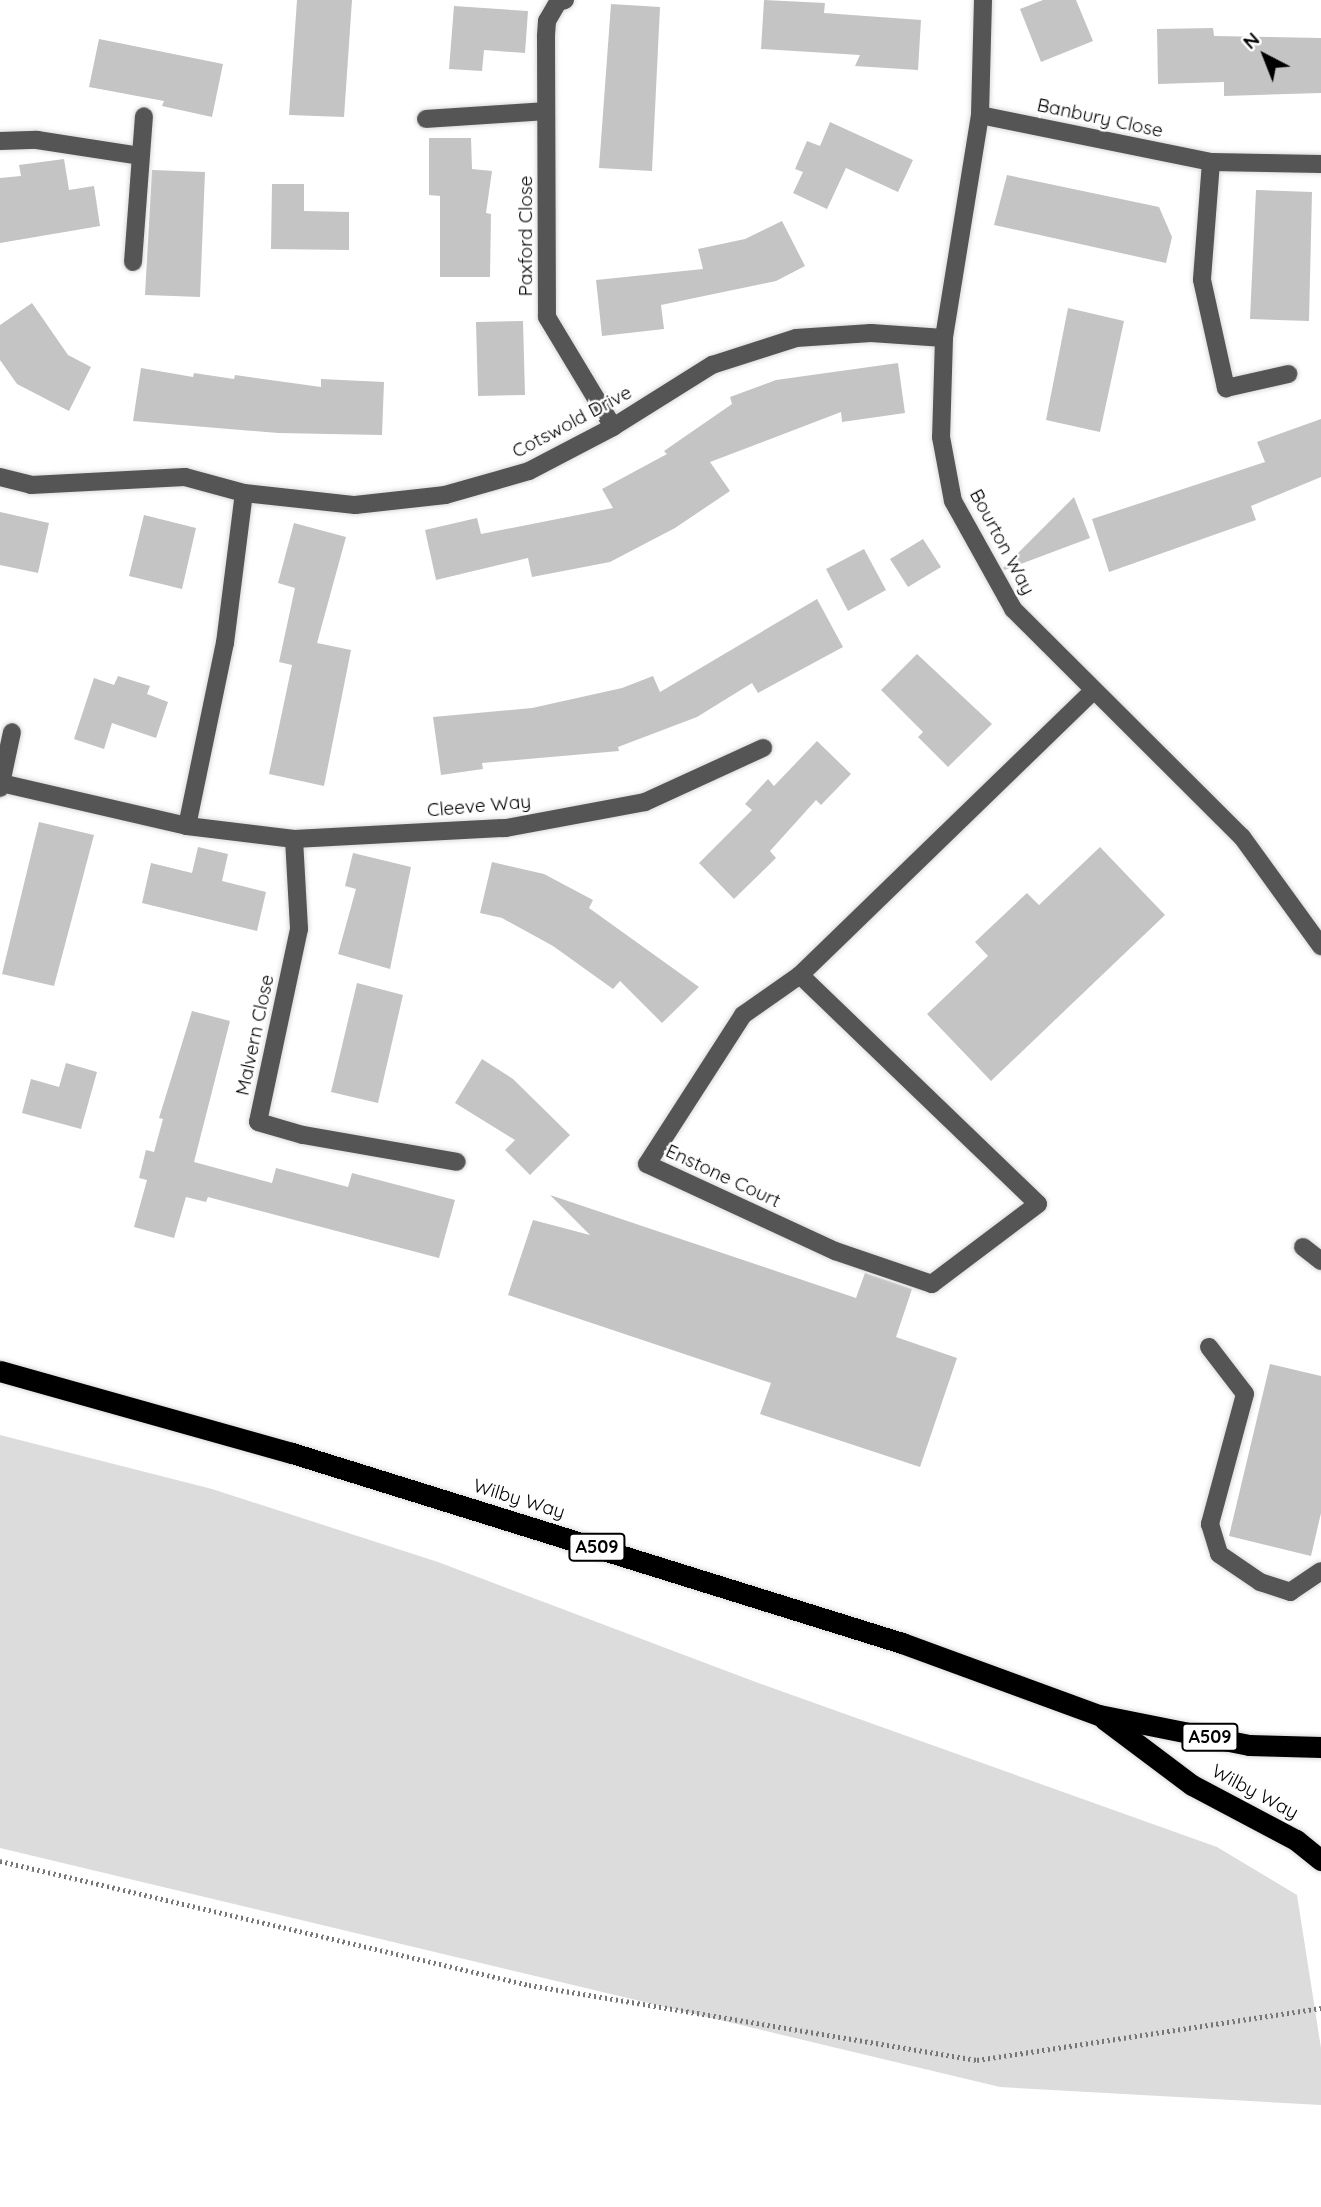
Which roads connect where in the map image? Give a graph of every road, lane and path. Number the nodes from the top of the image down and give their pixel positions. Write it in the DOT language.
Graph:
graph roads {
  1 [pos="565,0"];
  2 [pos="983,0"];
  3 [pos="546,111"];
  4 [pos="980,115"];
  5 [pos="144,116"];
  6 [pos="426,119"];
  7 [pos="0,141"];
  8 [pos="140,156"];
  9 [pos="1211,162"];
  10 [pos="1321,164"];
  11 [pos="132,262"];
  12 [pos="944,338"];
  13 [pos="1287,374"];
  14 [pos="613,427"];
  15 [pos="0,477"];
  16 [pos="244,493"];
  17 [pos="1093,691"];
  18 [pos="12,732"];
  19 [pos="763,748"];
  20 [pos="1,786"];
  21 [pos="187,826"];
  22 [pos="294,839"];
  23 [pos="1319,939"];
  24 [pos="800,975"];
  25 [pos="457,1162"];
  26 [pos="1303,1247"];
  27 [pos="1321,1261"];
  28 [pos="1209,1347"];
  29 [pos="0,1371"];
  30 [pos="1321,1571"];
  31 [pos="1100,1716"];
  32 [pos="1321,1747"];
  33 [pos="1321,1860"];
  34 [pos="0,1861"];
  35 [pos="1321,2008"];
  1 -- 3 [label="street, Paxford Close"];
  2 -- 4 [label="street, Bourton Way"];
  3 -- 6 [label="street"];
  3 -- 14 [label="street, Paxford Close"];
  4 -- 9 [label="street, Banbury Close"];
  4 -- 12 [label="street, Bourton Way"];
  5 -- 8 [label="street"];
  7 -- 8 [label="street"];
  8 -- 11 [label="street"];
  9 -- 10 [label="street, Banbury Close"];
  9 -- 13 [label="street"];
  12 -- 14 [label="street, Cotswold Drive"];
  12 -- 17 [label="street, Bourton Way"];
  14 -- 16 [label="street, Cotswold Drive"];
  15 -- 16 [label="street, Cotswold Drive"];
  16 -- 21 [label="street"];
  17 -- 23 [label="street, Bourton Way"];
  17 -- 24 [label="street, Enstone Court"];
  18 -- 20 [label="street, Cleeve Way"];
  19 -- 22 [label="street, Cleeve Way"];
  20 -- 21 [label="street, Cleeve Way"];
  21 -- 22 [label="street, Cleeve Way"];
  22 -- 25 [label="street, Malvern Close"];
  24 -- 24 [label="street, Enstone Court"];
  26 -- 27 [label="street"];
  28 -- 30 [label="street"];
  29 -- 31 [label="highway, Wilby Way / A509"];
  31 -- 32 [label="highway, Wilby Way / A509"];
  31 -- 33 [label="highway, Wilby Way / A509"];
  34 -- 35 [label="path"];
}
